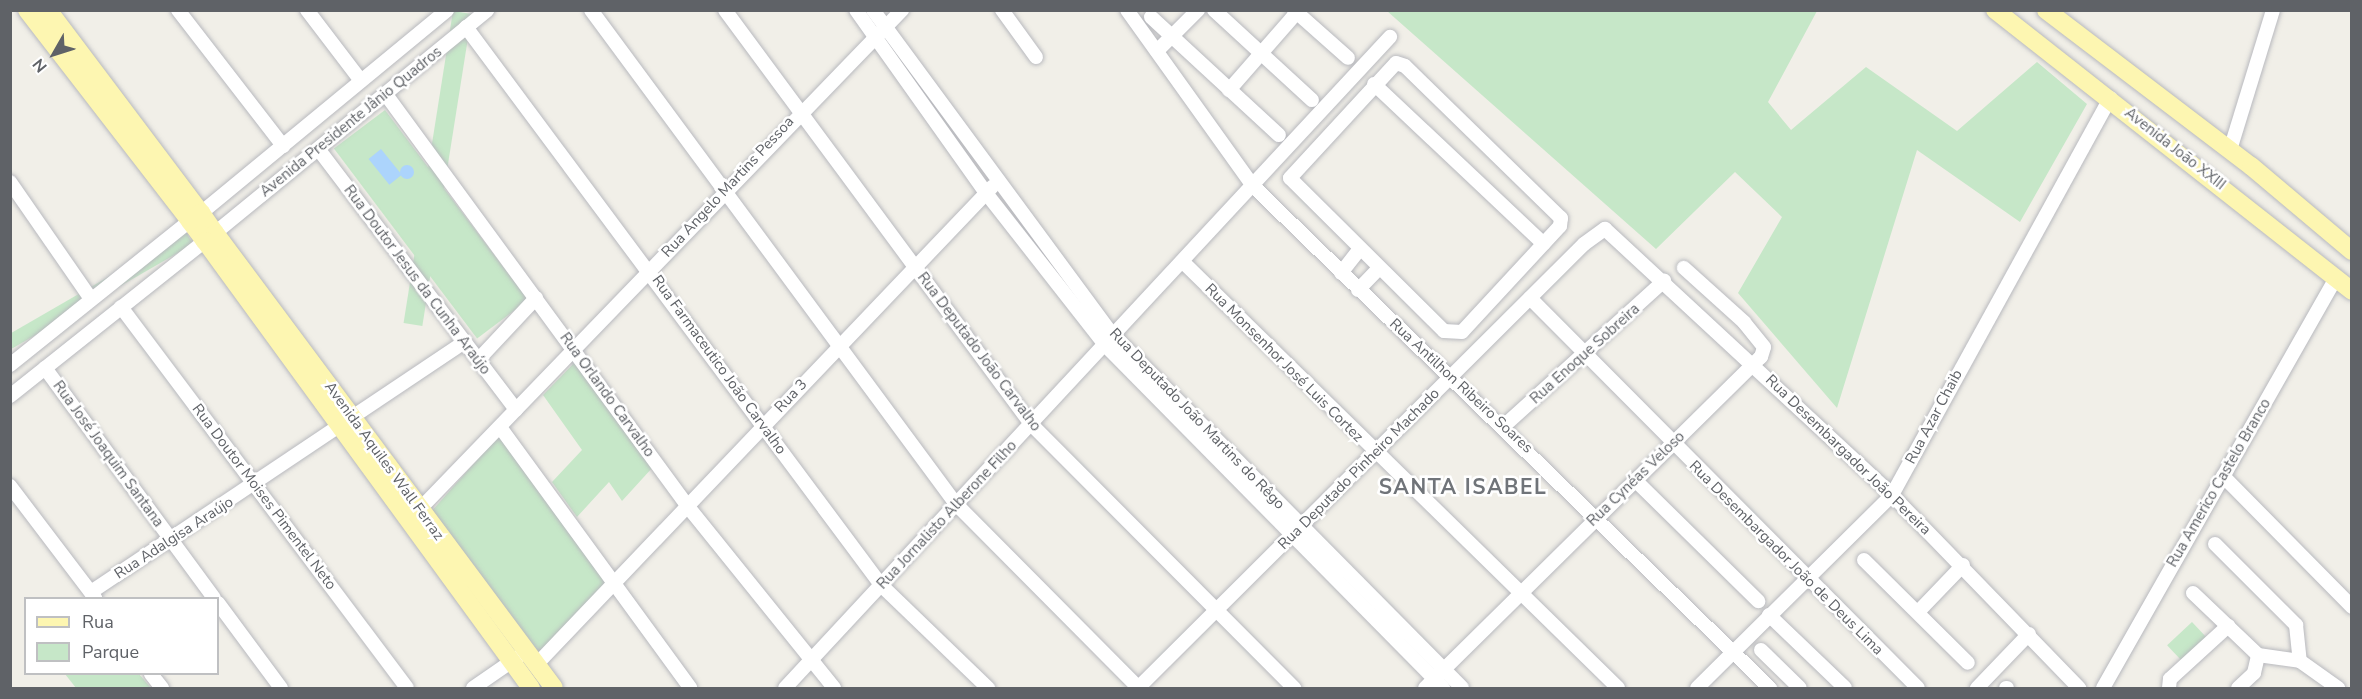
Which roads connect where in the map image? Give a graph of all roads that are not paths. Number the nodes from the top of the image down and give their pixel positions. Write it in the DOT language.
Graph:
graph roads {
  1 [pos="27,10"];
  2 [pos="48,10"];
  3 [pos="178,10"];
  4 [pos="307,10"];
  5 [pos="447,10"];
  6 [pos="591,10"];
  7 [pos="725,10"];
  8 [pos="856,10"];
  9 [pos="873,10"];
  10 [pos="902,10"];
  11 [pos="1002,10"];
  12 [pos="1127,10"];
  13 [pos="1198,10"];
  14 [pos="1214,10"];
  15 [pos="2273,10"];
  16 [pos="1296,11"];
  17 [pos="482,12"];
  18 [pos="2045,12"];
  19 [pos="2002,13"];
  20 [pos="1151,17"];
  21 [pos="466,27"];
  22 [pos="879,30"];
  23 [pos="1390,37"];
  24 [pos="1173,40"];
  25 [pos="1156,51"];
  26 [pos="1261,54"];
  27 [pos="1036,57"];
  28 [pos="1348,58"];
  29 [pos="361,81"];
  30 [pos="1374,84"];
  31 [pos="1229,90"];
  32 [pos="387,96"];
  33 [pos="2110,98"];
  34 [pos="1312,100"];
  35 [pos="800,110"];
  36 [pos="1279,135"];
  37 [pos="283,146"];
  38 [pos="318,150"];
  39 [pos="2230,150"];
  40 [pos="998,181"];
  41 [pos="10,182"];
  42 [pos="1253,186"];
  43 [pos="723,192"];
  44 [pos="986,194"];
  45 [pos="196,217"];
  46 [pos="1609,230"];
  47 [pos="210,237"];
  48 [pos="1544,244"];
  49 [pos="1360,249"];
  50 [pos="2352,251"];
  51 [pos="1183,262"];
  52 [pos="1379,268"];
  53 [pos="1684,268"];
  54 [pos="650,270"];
  55 [pos="916,270"];
  56 [pos="1341,273"];
  57 [pos="1664,281"];
  58 [pos="2346,285"];
  59 [pos="1358,290"];
  60 [pos="536,298"];
  61 [pos="1530,298"];
  62 [pos="91,299"];
  63 [pos="121,307"];
  64 [pos="1109,340"];
  65 [pos="465,342"];
  66 [pos="838,345"];
  67 [pos="574,351"];
  68 [pos="1585,356"];
  69 [pos="478,360"];
  70 [pos="10,365"];
  71 [pos="1754,365"];
  72 [pos="45,368"];
  73 [pos="1452,375"];
  74 [pos="10,396"];
  75 [pos="516,410"];
  76 [pos="346,423"];
  77 [pos="1031,424"];
  78 [pos="1505,425"];
  79 [pos="763,426"];
  80 [pos="500,427"];
  81 [pos="1672,444"];
  82 [pos="1376,451"];
  83 [pos="2223,476"];
  84 [pos="1635,480"];
  85 [pos="255,484"];
  86 [pos="10,486"];
  87 [pos="1892,495"];
  88 [pos="956,504"];
  89 [pos="689,508"];
  90 [pos="412,516"];
  91 [pos="1598,516"];
  92 [pos="1301,526"];
  93 [pos="1291,537"];
  94 [pos="171,540"];
  95 [pos="2215,544"];
  96 [pos="1864,560"];
  97 [pos="1963,565"];
  98 [pos="1805,580"];
  99 [pos="613,584"];
  100 [pos="881,585"];
  101 [pos="1521,592"];
  102 [pos="2193,593"];
  103 [pos="93,595"];
  104 [pos="213,597"];
  105 [pos="1758,601"];
  106 [pos="219,604"];
  107 [pos="2352,607"];
  108 [pos="1918,612"];
  109 [pos="1215,613"];
  110 [pos="1769,615"];
  111 [pos="2228,626"];
  112 [pos="2029,634"];
  113 [pos="1761,650"];
  114 [pos="1732,651"];
  115 [pos="2258,655"];
  116 [pos="524,659"];
  117 [pos="2300,661"];
  118 [pos="809,663"];
  119 [pos="1968,663"];
  120 [pos="152,675"];
  121 [pos="1436,682"];
  122 [pos="162,688"];
  123 [pos="281,688"];
  124 [pos="407,688"];
  125 [pos="473,688"];
  126 [pos="531,688"];
  127 [pos="554,688"];
  128 [pos="690,688"];
  129 [pos="785,688"];
  130 [pos="834,688"];
  131 [pos="988,688"];
  132 [pos="1138,688"];
  133 [pos="1294,688"];
  134 [pos="1462,688"];
  135 [pos="1618,688"];
  136 [pos="1697,688"];
  137 [pos="1770,688"];
  138 [pos="1800,688"];
  139 [pos="1845,688"];
  140 [pos="1918,688"];
  141 [pos="1977,688"];
  142 [pos="2079,688"];
  143 [pos="2103,688"];
  144 [pos="2169,688"];
  145 [pos="2238,688"];
  146 [pos="2338,688"];
  1 -- 45 [label="main road"];
  2 -- 45 [label="main road"];
  3 -- 37 [label="street"];
  4 -- 29 [label="street"];
  5 -- 29 [label="street, Avenida Presidente Jânio Quadros"];
  6 -- 43 [label="street"];
  7 -- 35 [label="street, Rua Deputado João Carvalho"];
  8 -- 22 [label="street, Rua Deputado João Martins do Rêgo"];
  9 -- 22 [label="street, Rua Deputado João Martins do Rêgo"];
  10 -- 22 [label="street, Rua Angelo Martins Pessoa"];
  11 -- 27 [label="street"];
  12 -- 25 [label="street, Rua Antilhon Ribeiro Soares"];
  13 -- 24 [label="street"];
  14 -- 26 [label="street"];
  15 -- 39 [label="street"];
  16 -- 26 [label="street"];
  16 -- 28 [label="street"];
  17 -- 21 [label="street, Avenida Presidente Jânio Quadros"];
  18 -- 39 [label="main road, Avenida João XXIII"];
  19 -- 33 [label="main road, Avenida João XXIII"];
  20 -- 24 [label="street"];
  21 -- 32 [label="street, Avenida Presidente Jânio Quadros"];
  21 -- 54 [label="street, Rua Farmaceutico João Carvalho"];
  22 -- 35 [label="street, Rua Angelo Martins Pessoa"];
  22 -- 40 [label="street, Rua Deputado João Martins do Rêgo"];
  22 -- 44 [label="street, Rua Deputado João Martins do Rêgo"];
  23 -- 42 [label="street"];
  24 -- 25 [label="street"];
  24 -- 31 [label="street"];
  25 -- 42 [label="street, Rua Antilhon Ribeiro Soares"];
  26 -- 31 [label="street"];
  26 -- 34 [label="street"];
  29 -- 37 [label="street, Avenida Presidente Jânio Quadros"];
  30 -- 48 [label="street"];
  30 -- 48 [label="street"];
  30 -- 49 [label="street"];
  31 -- 36 [label="street"];
  32 -- 38 [label="street, Avenida Presidente Jânio Quadros"];
  32 -- 60 [label="street, Rua Orlando Carvalho"];
  33 -- 58 [label="main road, Avenida João XXIII"];
  33 -- 87 [label="street, Rua Azar Chaib"];
  35 -- 43 [label="street, Rua Angelo Martins Pessoa"];
  35 -- 55 [label="street, Rua Deputado João Carvalho"];
  37 -- 45 [label="street, Avenida Presidente Jânio Quadros"];
  38 -- 47 [label="street, Avenida Presidente Jânio Quadros"];
  38 -- 65 [label="street, Rua Doutor Jesus da Cunha Araújo"];
  39 -- 50 [label="main road, Avenida João XXIII"];
  40 -- 44 [label="street, Rua 3"];
  40 -- 64 [label="street, Rua Deputado João Martins do Rêgo"];
  41 -- 62 [label="street"];
  42 -- 51 [label="street, Rua Jornalisto Alberone Filho"];
  42 -- 56 [label="street, Rua Antilhon Ribeiro Soares"];
  43 -- 54 [label="street, Rua Angelo Martins Pessoa"];
  43 -- 66 [label="street"];
  44 -- 55 [label="street, Rua 3"];
  44 -- 64 [label="street, Rua Deputado João Martins do Rêgo"];
  45 -- 47 [label="main road, Avenida Aquiles Wall Ferraz"];
  45 -- 62 [label="street, Avenida Presidente Jânio Quadros"];
  46 -- 57 [label="street, Rua Desembargador João Pereira"];
  46 -- 61 [label="street, Rua Deputado Pinheiro Machado"];
  47 -- 63 [label="street, Avenida Presidente Jânio Quadros"];
  47 -- 76 [label="main road, Avenida Aquiles Wall Ferraz"];
  48 -- 52 [label="street"];
  49 -- 52 [label="street"];
  49 -- 56 [label="street"];
  51 -- 64 [label="street, Rua Jornalisto Alberone Filho"];
  51 -- 82 [label="street, Rua Monsenhor José Luis Cortez"];
  52 -- 59 [label="street"];
  53 -- 71 [label="street"];
  54 -- 67 [label="street, Rua Angelo Martins Pessoa"];
  54 -- 79 [label="street, Rua Farmaceutico João Carvalho"];
  55 -- 66 [label="street, Rua 3"];
  55 -- 77 [label="street, Rua Deputado João Carvalho"];
  56 -- 59 [label="street, Rua Antilhon Ribeiro Soares"];
  57 -- 68 [label="street, Rua Enoque Sobreira"];
  57 -- 71 [label="street, Rua Desembargador João Pereira"];
  58 -- 83 [label="street, Rua Americo Castelo Branco"];
  59 -- 73 [label="street, Rua Antilhon Ribeiro Soares"];
  60 -- 67 [label="street, Rua Orlando Carvalho"];
  60 -- 69 [label="street"];
  61 -- 68 [label="street, Rua Desembargador João de Deus Lima"];
  61 -- 73 [label="street, Rua Deputado Pinheiro Machado"];
  62 -- 70 [label="street, Avenida Presidente Jânio Quadros"];
  63 -- 72 [label="street, Avenida Presidente Jânio Quadros"];
  63 -- 85 [label="street, Rua Doutor Moises Pimentel Neto"];
  64 -- 77 [label="street, Rua Jornalisto Alberone Filho"];
  64 -- 92 [label="street, Rua Deputado João Martins do Rêgo"];
  64 -- 93 [label="street, Rua Deputado João Martins do Rêgo"];
  65 -- 69 [label="street, Rua Doutor Jesus da Cunha Araújo"];
  65 -- 76 [label="street, Rua Adalgisa Araújo"];
  66 -- 79 [label="street, Rua 3"];
  66 -- 88 [label="street"];
  67 -- 75 [label="street, Rua Angelo Martins Pessoa"];
  67 -- 89 [label="street, Rua Orlando Carvalho"];
  68 -- 78 [label="street, Rua Enoque Sobreira"];
  68 -- 81 [label="street, Rua Desembargador João de Deus Lima"];
  69 -- 75 [label="street, Rua Doutor Jesus da Cunha Araújo"];
  71 -- 81 [label="street, Rua Cynéas Veloso"];
  71 -- 87 [label="street, Rua Desembargador João Pereira"];
  72 -- 74 [label="street, Avenida Presidente Jânio Quadros"];
  72 -- 94 [label="street, Rua José Joaquim Santana"];
  73 -- 78 [label="street, Rua Antilhon Ribeiro Soares"];
  73 -- 82 [label="street, Rua Deputado Pinheiro Machado"];
  75 -- 80 [label="street, Rua Angelo Martins Pessoa"];
  76 -- 85 [label="street, Rua Adalgisa Araújo"];
  76 -- 90 [label="main road, Avenida Aquiles Wall Ferraz"];
  77 -- 88 [label="street, Rua Jornalisto Alberone Filho"];
  77 -- 109 [label="street, Rua Deputado João Carvalho"];
  78 -- 91 [label="street, Rua Antilhon Ribeiro Soares"];
  79 -- 89 [label="street, Rua 3"];
  79 -- 100 [label="street, Rua Farmaceutico João Carvalho"];
  80 -- 90 [label="street, Rua Angelo Martins Pessoa"];
  80 -- 99 [label="street"];
  81 -- 84 [label="street, Rua Cynéas Veloso"];
  81 -- 98 [label="street, Rua Desembargador João de Deus Lima"];
  82 -- 92 [label="street, Rua Deputado Pinheiro Machado"];
  82 -- 101 [label="street, Rua Monsenhor José Luis Cortez"];
  83 -- 107 [label="street"];
  83 -- 143 [label="street, Rua Americo Castelo Branco"];
  84 -- 91 [label="street, Rua Cynéas Veloso"];
  84 -- 105 [label="street"];
  85 -- 94 [label="street, Rua Adalgisa Araújo"];
  85 -- 124 [label="street, Rua Doutor Moises Pimentel Neto"];
  86 -- 103 [label="street"];
  87 -- 97 [label="street, Rua Desembargador João Pereira"];
  87 -- 98 [label="street, Rua Azar Chaib"];
  88 -- 100 [label="street, Rua Jornalisto Alberone Filho"];
  88 -- 132 [label="street"];
  89 -- 99 [label="street, Rua 3"];
  89 -- 118 [label="street, Rua Orlando Carvalho"];
  90 -- 116 [label="main road, Avenida Aquiles Wall Ferraz"];
  91 -- 101 [label="street, Rua Cynéas Veloso"];
  91 -- 114 [label="street, Rua Antilhon Ribeiro Soares"];
  92 -- 93 [label="street, Rua Deputado Pinheiro Machado"];
  92 -- 121 [label="street, Rua Deputado João Martins do Rêgo"];
  93 -- 109 [label="street, Rua Deputado Pinheiro Machado"];
  93 -- 121 [label="street, Rua Deputado João Martins do Rêgo"];
  94 -- 103 [label="street, Rua Adalgisa Araújo"];
  94 -- 104 [label="street, Rua José Joaquim Santana"];
  95 -- 117 [label="street"];
  96 -- 108 [label="street"];
  97 -- 108 [label="street"];
  97 -- 112 [label="street, Rua Desembargador João Pereira"];
  98 -- 110 [label="street, Rua Azar Chaib"];
  98 -- 140 [label="street, Rua Desembargador João de Deus Lima"];
  99 -- 116 [label="street, Rua 3"];
  99 -- 128 [label="street"];
  100 -- 118 [label="street, Rua Jornalisto Alberone Filho"];
  100 -- 131 [label="street, Rua Farmaceutico João Carvalho"];
  101 -- 121 [label="street, Rua Cynéas Veloso"];
  101 -- 135 [label="street, Rua Monsenhor José Luis Cortez"];
  102 -- 111 [label="street"];
  106 -- 123 [label="street"];
  108 -- 119 [label="street"];
  109 -- 132 [label="street, Rua Deputado Pinheiro Machado"];
  109 -- 133 [label="street, Rua Deputado João Carvalho"];
  110 -- 114 [label="street, Rua Azar Chaib"];
  110 -- 139 [label="street"];
  111 -- 115 [label="street"];
  111 -- 144 [label="street"];
  112 -- 141 [label="street"];
  112 -- 142 [label="street, Rua Desembargador João Pereira"];
  113 -- 138 [label="street"];
  114 -- 136 [label="street, Rua Azar Chaib"];
  114 -- 137 [label="street, Rua Antilhon Ribeiro Soares"];
  115 -- 117 [label="street"];
  115 -- 145 [label="street"];
  116 -- 125 [label="street, Rua 3"];
  116 -- 126 [label="main road, Avenida Aquiles Wall Ferraz"];
  116 -- 127 [label="main road, Avenida Aquiles Wall Ferraz"];
  117 -- 146 [label="street"];
  118 -- 129 [label="street, Rua Jornalisto Alberone Filho"];
  118 -- 130 [label="street, Rua Orlando Carvalho"];
  120 -- 122 [label="street"];
  121 -- 134 [label="street, Rua Deputado João Martins do Rêgo"];
}
